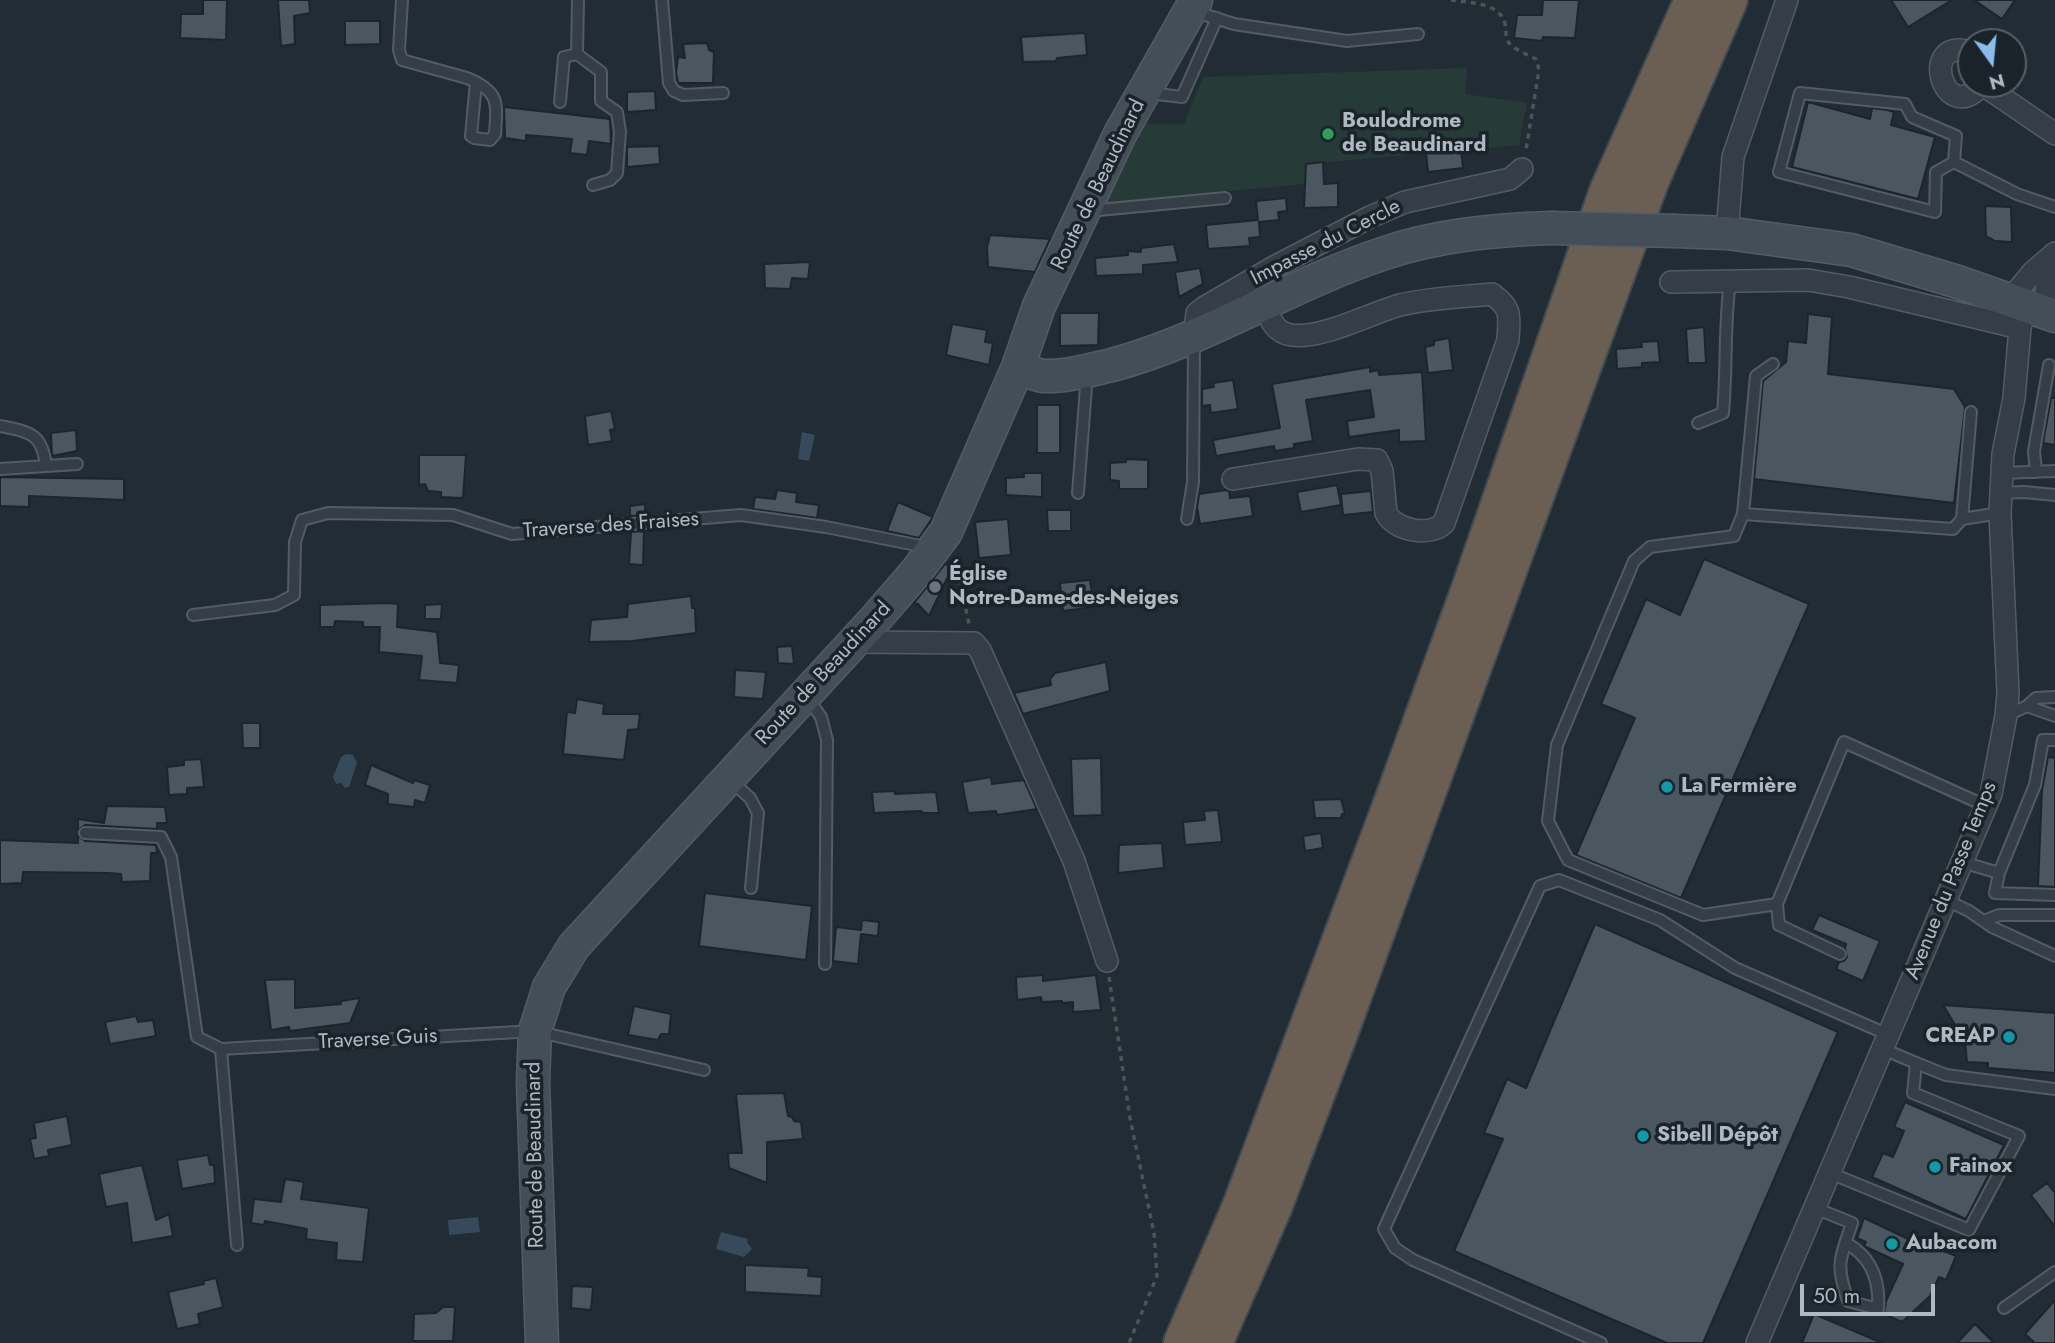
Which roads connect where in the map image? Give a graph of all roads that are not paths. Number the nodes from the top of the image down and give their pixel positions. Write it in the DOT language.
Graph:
graph roads {
  1 [pos="402,0"];
  2 [pos="578,0"];
  3 [pos="662,0"];
  4 [pos="1694,0"];
  5 [pos="1728,0"];
  6 [pos="1787,0"];
  7 [pos="1201,9"];
  8 [pos="1418,34"];
  9 [pos="1957,50"];
  10 [pos="577,54"];
  11 [pos="476,82"];
  12 [pos="723,93"];
  13 [pos="1957,94"];
  14 [pos="2002,98"];
  15 [pos="560,102"];
  16 [pos="2055,134"];
  17 [pos="1954,162"];
  18 [pos="1522,169"];
  19 [pos="593,186"];
  20 [pos="1225,198"];
  21 [pos="2055,207"];
  22 [pos="1085,211"];
  23 [pos="1727,233"];
  24 [pos="2053,255"];
  25 [pos="1731,281"];
  26 [pos="1671,282"];
  27 [pos="1265,304"];
  28 [pos="2027,311"];
  29 [pos="2055,316"];
  30 [pos="1194,338"];
  31 [pos="1773,363"];
  32 [pos="2049,365"];
  33 [pos="1018,367"];
  34 [pos="1087,371"];
  35 [pos="1971,412"];
  36 [pos="1698,423"];
  37 [pos="0,426"];
  38 [pos="78,464"];
  39 [pos="46,466"];
  40 [pos="0,469"];
  41 [pos="2055,471"];
  42 [pos="2036,472"];
  43 [pos="1233,480"];
  44 [pos="1078,493"];
  45 [pos="2001,493"];
  46 [pos="2055,495"];
  47 [pos="1743,513"];
  48 [pos="1187,519"];
  49 [pos="1962,519"];
  50 [pos="942,550"];
  51 [pos="193,615"];
  52 [pos="853,642"];
  53 [pos="805,695"];
  54 [pos="2055,697"];
  55 [pos="2028,706"];
  56 [pos="2006,716"];
  57 [pos="2055,716"];
  58 [pos="2055,740"];
  59 [pos="728,778"];
  60 [pos="1986,806"];
  61 [pos="85,833"];
  62 [pos="1962,862"];
  63 [pos="1999,873"];
  64 [pos="751,888"];
  65 [pos="2055,895"];
  66 [pos="1946,900"];
  67 [pos="1777,904"];
  68 [pos="2055,915"];
  69 [pos="1984,921"];
  70 [pos="1840,954"];
  71 [pos="2055,956"];
  72 [pos="1107,961"];
  73 [pos="825,964"];
  74 [pos="535,1031"];
  75 [pos="1886,1042"];
  76 [pos="221,1049"];
  77 [pos="1916,1063"];
  78 [pos="704,1070"];
  79 [pos="2055,1089"];
  80 [pos="1830,1173"];
  81 [pos="1815,1208"];
  82 [pos="1846,1242"];
  83 [pos="237,1245"];
  84 [pos="2055,1272"];
  85 [pos="2004,1308"];
  86 [pos="1575,1338"];
  87 [pos="542,1343"];
  88 [pos="1184,1343"];
  89 [pos="1213,1343"];
  90 [pos="1601,1343"];
  91 [pos="1757,1343"];
  1 -- 11 [label="lane"];
  2 -- 10 [label="lane"];
  3 -- 12 [label="lane"];
  4 -- 88 [label="highway"];
  5 -- 89 [label="highway"];
  6 -- 23 [label="street"];
  7 -- 8 [label="lane"];
  7 -- 22 [label="street, Route de Beaudinard"];
  9 -- 13 [label="street"];
  10 -- 15 [label="lane"];
  10 -- 19 [label="lane"];
  11 -- 11 [label="lane"];
  14 -- 16 [label="street"];
  17 -- 17 [label="lane"];
  17 -- 21 [label="lane"];
  18 -- 30 [label="street, Impasse du Cercle"];
  20 -- 22 [label="lane"];
  22 -- 33 [label="street, Route de Beaudinard"];
  23 -- 27 [label="street, bridge"];
  23 -- 28 [label="street"];
  24 -- 28 [label="street, Avenue du Passe Temps"];
  24 -- 28 [label="street"];
  25 -- 26 [label="street"];
  25 -- 28 [label="street"];
  25 -- 36 [label="lane"];
  27 -- 30 [label="street"];
  27 -- 43 [label="street"];
  28 -- 29 [label="street"];
  28 -- 45 [label="street, Avenue du Passe Temps"];
  30 -- 34 [label="street"];
  30 -- 48 [label="lane"];
  31 -- 47 [label="lane"];
  32 -- 42 [label="lane"];
  33 -- 34 [label="street"];
  33 -- 50 [label="street, Route de Beaudinard"];
  34 -- 44 [label="lane"];
  35 -- 49 [label="lane"];
  37 -- 39 [label="lane"];
  38 -- 39 [label="lane"];
  39 -- 40 [label="lane"];
  41 -- 42 [label="lane"];
  42 -- 45 [label="lane"];
  45 -- 46 [label="lane"];
  45 -- 49 [label="lane"];
  45 -- 56 [label="street, Avenue du Passe Temps"];
  47 -- 49 [label="lane"];
  47 -- 67 [label="lane"];
  50 -- 51 [label="lane, Traverse des Fraises"];
  50 -- 52 [label="street, Route de Beaudinard"];
  52 -- 53 [label="street, Route de Beaudinard"];
  52 -- 72 [label="street"];
  53 -- 59 [label="street, Route de Beaudinard"];
  53 -- 73 [label="lane"];
  54 -- 55 [label="lane"];
  55 -- 56 [label="lane"];
  55 -- 57 [label="lane"];
  56 -- 60 [label="street, Avenue du Passe Temps"];
  58 -- 63 [label="lane"];
  59 -- 64 [label="lane"];
  59 -- 74 [label="street, Route de Beaudinard"];
  60 -- 62 [label="street, Avenue du Passe Temps"];
  60 -- 67 [label="lane"];
  61 -- 76 [label="lane"];
  62 -- 63 [label="lane"];
  62 -- 66 [label="street, Avenue du Passe Temps"];
  63 -- 65 [label="lane"];
  66 -- 69 [label="lane"];
  66 -- 75 [label="street, Avenue du Passe Temps"];
  67 -- 70 [label="lane"];
  68 -- 69 [label="lane"];
  69 -- 71 [label="lane"];
  74 -- 76 [label="lane, Traverse Guis"];
  74 -- 78 [label="lane, Traverse Guis"];
  74 -- 87 [label="street, Route de Beaudinard"];
  75 -- 77 [label="lane"];
  75 -- 80 [label="street, Avenue du Passe Temps"];
  75 -- 86 [label="lane"];
  76 -- 83 [label="lane"];
  77 -- 79 [label="lane"];
  77 -- 80 [label="lane"];
  80 -- 81 [label="street, Avenue du Passe Temps"];
  81 -- 82 [label="lane"];
  81 -- 91 [label="street, Avenue du Passe Temps"];
  82 -- 82 [label="lane"];
  84 -- 85 [label="lane"];
  86 -- 90 [label="lane"];
}
